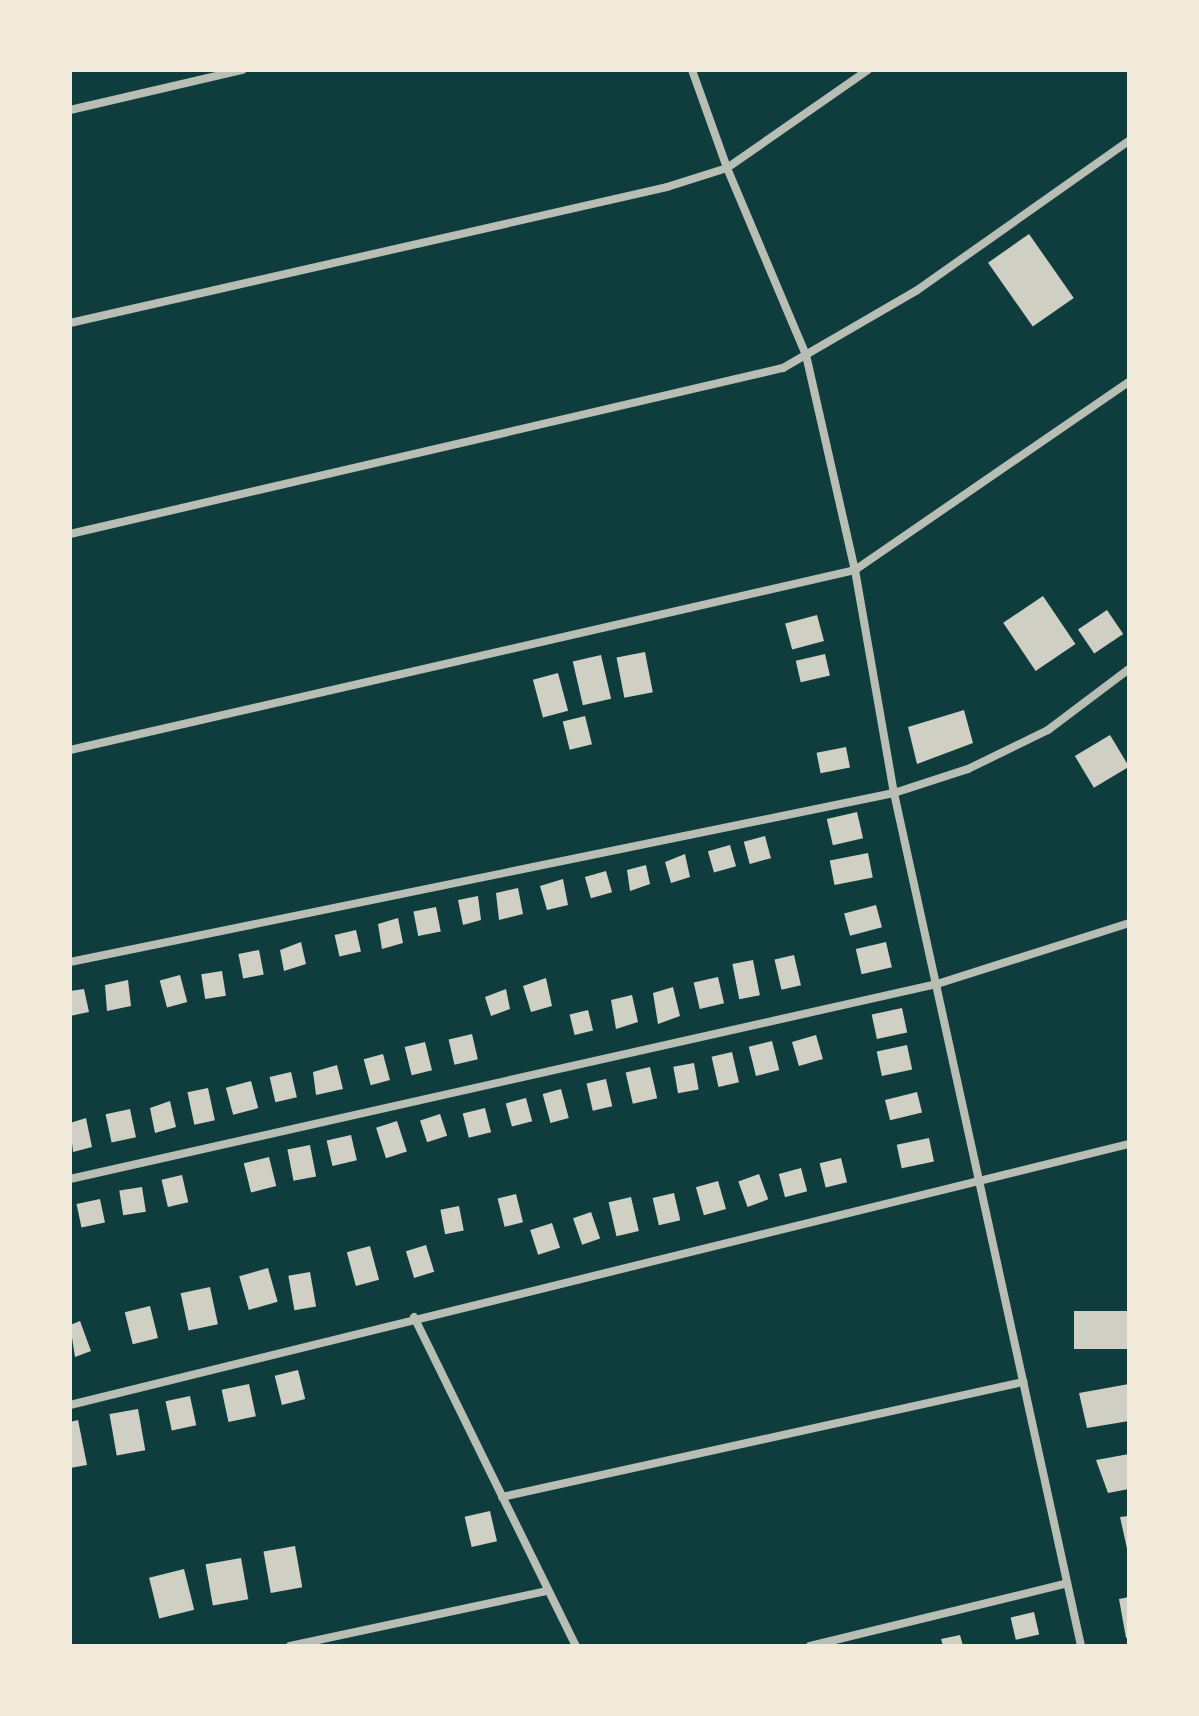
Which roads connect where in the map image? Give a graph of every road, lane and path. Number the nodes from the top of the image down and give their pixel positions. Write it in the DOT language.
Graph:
graph roads {
  1 [pos="242,70"];
  2 [pos="692,70"];
  3 [pos="868,70"];
  4 [pos="70,110"];
  5 [pos="1129,141"];
  6 [pos="727,168"];
  7 [pos="70,323"];
  8 [pos="806,355"];
  9 [pos="1129,382"];
  10 [pos="70,534"];
  11 [pos="855,570"];
  12 [pos="1129,669"];
  13 [pos="70,750"];
  14 [pos="894,793"];
  15 [pos="1129,923"];
  16 [pos="70,962"];
  17 [pos="937,984"];
  18 [pos="1129,1144"];
  19 [pos="70,1179"];
  20 [pos="977,1180"];
  21 [pos="414,1317"];
  22 [pos="1023,1382"];
  23 [pos="70,1405"];
  24 [pos="502,1497"];
  25 [pos="1064,1584"];
  26 [pos="546,1591"];
  27 [pos="290,1646"];
  28 [pos="576,1646"];
  29 [pos="810,1646"];
  30 [pos="1081,1646"];
  1 -- 4 [label="street"];
  2 -- 6 [label="street"];
  3 -- 6 [label="street"];
  5 -- 8 [label="street"];
  6 -- 7 [label="street"];
  6 -- 8 [label="street"];
  8 -- 10 [label="street"];
  8 -- 11 [label="street"];
  9 -- 11 [label="street"];
  11 -- 13 [label="street"];
  11 -- 14 [label="street"];
  12 -- 14 [label="street"];
  14 -- 16 [label="street"];
  14 -- 17 [label="street"];
  15 -- 17 [label="street"];
  17 -- 19 [label="street"];
  17 -- 20 [label="street"];
  18 -- 20 [label="street"];
  20 -- 21 [label="street"];
  20 -- 22 [label="street"];
  21 -- 23 [label="street"];
  21 -- 24 [label="street"];
  22 -- 24 [label="street"];
  22 -- 25 [label="street"];
  24 -- 26 [label="street"];
  25 -- 29 [label="street"];
  25 -- 30 [label="street"];
  26 -- 27 [label="street"];
  26 -- 28 [label="street"];
}
